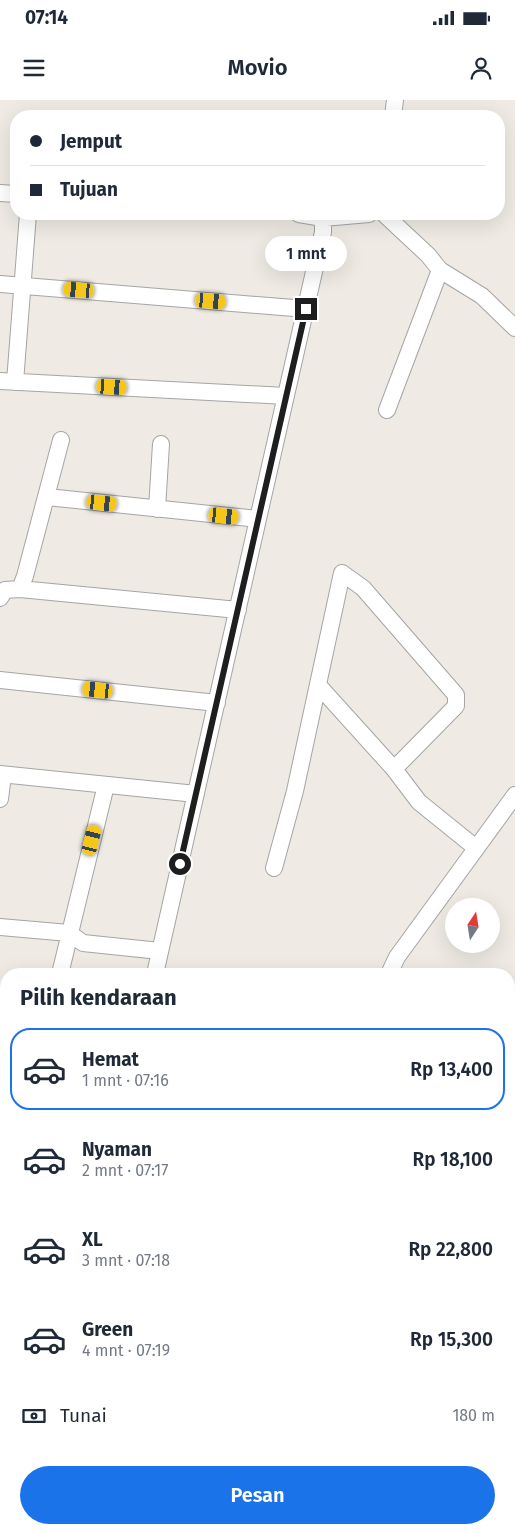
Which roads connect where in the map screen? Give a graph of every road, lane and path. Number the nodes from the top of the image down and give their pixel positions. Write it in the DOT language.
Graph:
graph roads {
  1 [pos="28,220"];
  2 [pos="323,220"];
  3 [pos="390,220"];
  4 [pos="440,270"];
  5 [pos="0,284"];
  6 [pos="23,286"];
  7 [pos="306,309"];
  8 [pos="515,328"];
  9 [pos="8,381"];
  10 [pos="286,396"];
  11 [pos="387,410"];
  12 [pos="61,440"];
  13 [pos="161,444"];
  14 [pos="47,497"];
  15 [pos="157,509"];
  16 [pos="258,519"];
  17 [pos="20,588"];
  18 [pos="0,598"];
  19 [pos="238,610"];
  20 [pos="0,680"];
  21 [pos="319,686"];
  22 [pos="216,703"];
  23 [pos="394,769"];
  24 [pos="1,774"];
  25 [pos="106,785"];
  26 [pos="196,794"];
  27 [pos="515,795"];
  28 [pos="0,799"];
  29 [pos="476,848"];
  30 [pos="274,868"];
  31 [pos="0,927"];
  32 [pos="68,933"];
  33 [pos="160,951"];
  34 [pos="61,968"];
  35 [pos="156,968"];
  36 [pos="392,968"];
  1 -- 6 [label="street"];
  2 -- 7 [label="street"];
  3 -- 4 [label="street"];
  4 -- 8 [label="street"];
  4 -- 11 [label="street"];
  5 -- 6 [label="street"];
  6 -- 7 [label="street"];
  6 -- 9 [label="street"];
  7 -- 10 [label="street"];
  9 -- 10 [label="street"];
  10 -- 16 [label="street"];
  12 -- 14 [label="street"];
  13 -- 15 [label="street"];
  14 -- 15 [label="street"];
  14 -- 17 [label="street"];
  15 -- 16 [label="street"];
  16 -- 19 [label="street"];
  17 -- 18 [label="street"];
  17 -- 19 [label="street"];
  19 -- 22 [label="street"];
  20 -- 22 [label="street"];
  21 -- 23 [label="street"];
  21 -- 23 [label="street"];
  21 -- 30 [label="street"];
  22 -- 26 [label="street"];
  23 -- 29 [label="street"];
  24 -- 25 [label="street"];
  24 -- 28 [label="street"];
  25 -- 26 [label="street"];
  25 -- 32 [label="street"];
  26 -- 33 [label="street"];
  27 -- 29 [label="street"];
  29 -- 36 [label="street"];
  31 -- 32 [label="street"];
  32 -- 33 [label="street"];
  32 -- 34 [label="street"];
  33 -- 35 [label="street"];
}
